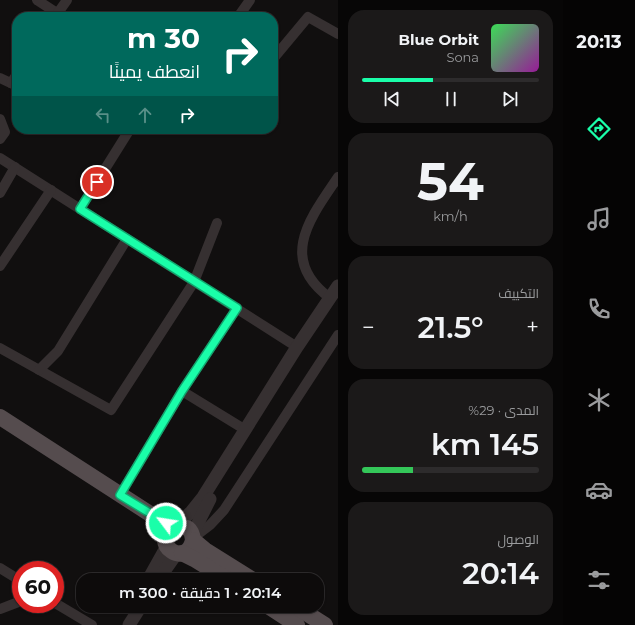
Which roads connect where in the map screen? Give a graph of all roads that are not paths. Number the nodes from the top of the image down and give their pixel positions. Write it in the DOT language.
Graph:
graph roads {
  1 [pos="37,0"];
  2 [pos="67,0"];
  3 [pos="250,0"];
  4 [pos="53,12"];
  5 [pos="60,12"];
  6 [pos="242,12"];
  7 [pos="338,34"];
  8 [pos="278,53"];
  9 [pos="0,78"];
  10 [pos="12,83"];
  11 [pos="0,119"];
  12 [pos="127,134"];
  13 [pos="0,138"];
  14 [pos="0,158"];
  15 [pos="15,167"];
  16 [pos="338,177"];
  17 [pos="51,190"];
  18 [pos="0,192"];
  19 [pos="80,209"];
  20 [pos="217,223"];
  21 [pos="128,239"];
  22 [pos="0,266"];
  23 [pos="194,282"];
  24 [pos="338,286"];
  25 [pos="334,299"];
  26 [pos="237,308"];
  27 [pos="338,335"];
  28 [pos="297,347"];
  29 [pos="0,348"];
  30 [pos="39,370"];
  31 [pos="182,391"];
  32 [pos="0,417"];
  33 [pos="244,429"];
  34 [pos="0,430"];
  35 [pos="120,495"];
  36 [pos="175,526"];
  37 [pos="193,538"];
  38 [pos="173,548"];
  39 [pos="0,568"];
  40 [pos="153,573"];
  41 [pos="161,573"];
  42 [pos="217,573"];
  43 [pos="242,573"];
  44 [pos="12,575"];
  45 [pos="12,604"];
  46 [pos="0,608"];
  47 [pos="64,608"];
  48 [pos="128,613"];
  49 [pos="137,613"];
  50 [pos="279,613"];
  51 [pos="305,613"];
  52 [pos="92,625"];
  53 [pos="120,625"];
  54 [pos="129,625"];
  55 [pos="297,625"];
  56 [pos="325,625"];
  1 -- 4 [label="street"];
  2 -- 5 [label="street"];
  3 -- 6 [label="street"];
  7 -- 8 [label="street"];
  9 -- 10 [label="street"];
  11 -- 13 [label="street"];
  12 -- 19 [label="street"];
  14 -- 15 [label="street"];
  15 -- 17 [label="street"];
  15 -- 18 [label="street"];
  16 -- 25 [label="street"];
  17 -- 19 [label="street"];
  17 -- 22 [label="street"];
  19 -- 21 [label="street"];
  20 -- 23 [label="street"];
  21 -- 23 [label="street"];
  21 -- 30 [label="street"];
  23 -- 26 [label="street"];
  23 -- 30 [label="street"];
  24 -- 25 [label="street"];
  25 -- 28 [label="street"];
  25 -- 37 [label="street"];
  26 -- 28 [label="street"];
  26 -- 31 [label="street"];
  27 -- 37 [label="street"];
  28 -- 33 [label="street"];
  29 -- 30 [label="street"];
  31 -- 33 [label="street"];
  31 -- 35 [label="street"];
  32 -- 35 [label="main road"];
  33 -- 36 [label="street"];
  34 -- 38 [label="main road"];
  35 -- 36 [label="main road"];
  36 -- 37 [label="main road"];
  36 -- 38 [label="main road"];
  37 -- 38 [label="main road"];
  37 -- 43 [label="main road"];
  38 -- 40 [label="street"];
  38 -- 41 [label="street"];
  38 -- 42 [label="main road"];
  39 -- 44 [label="street"];
  45 -- 46 [label="street"];
  47 -- 52 [label="street"];
  48 -- 53 [label="street"];
  49 -- 54 [label="street"];
  50 -- 55 [label="main road"];
  51 -- 56 [label="main road"];
}
